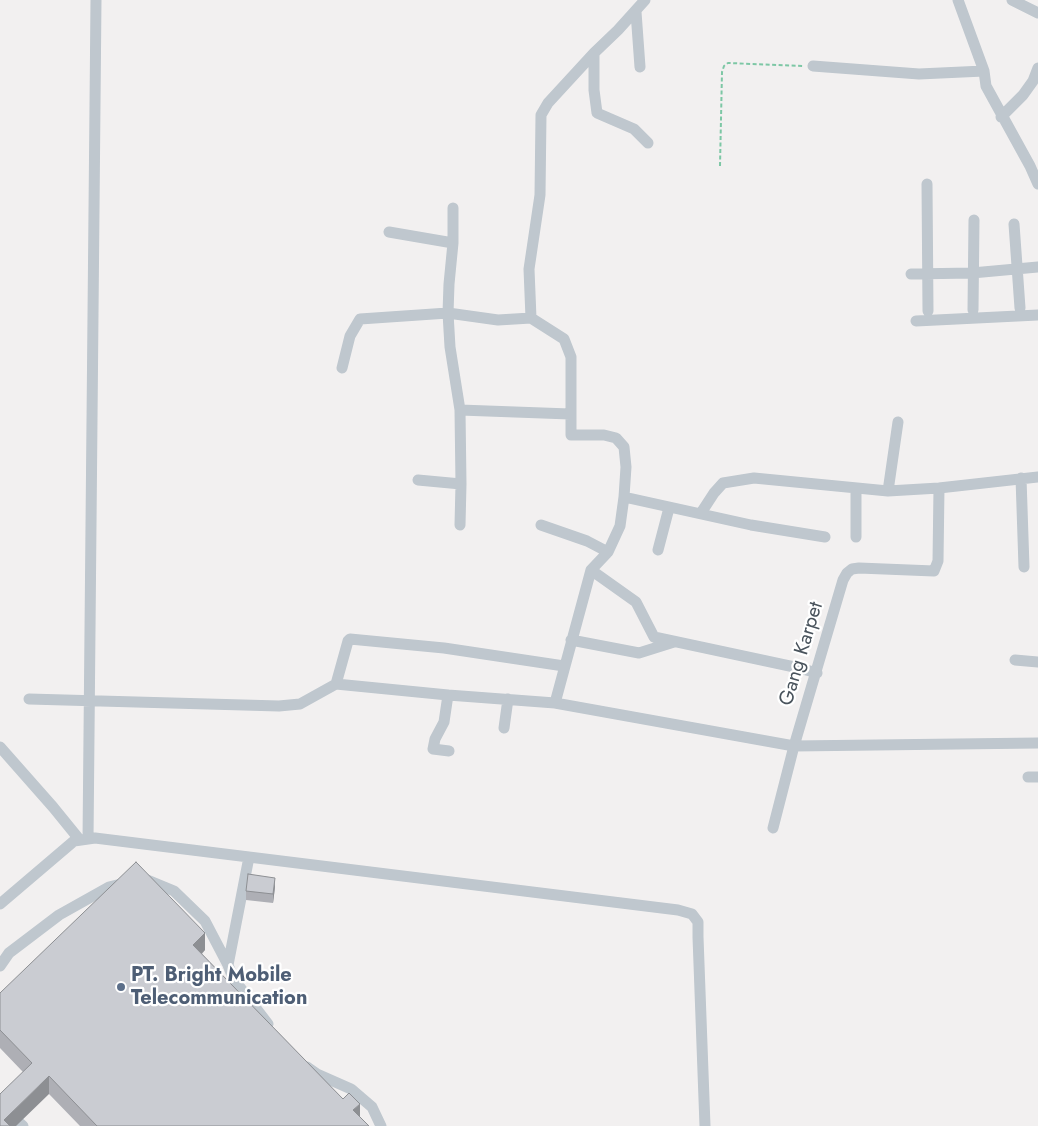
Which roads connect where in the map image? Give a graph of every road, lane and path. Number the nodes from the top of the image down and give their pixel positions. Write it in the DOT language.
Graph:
graph roads {
  1 [pos="96,0"];
  2 [pos="646,0"];
  3 [pos="958,0"];
  4 [pos="1012,0"];
  5 [pos="636,12"];
  6 [pos="1038,12"];
  7 [pos="594,54"];
  8 [pos="813,66"];
  9 [pos="640,67"];
  10 [pos="1038,68"];
  11 [pos="984,71"];
  12 [pos="1002,117"];
  13 [pos="648,143"];
  14 [pos="720,166"];
  15 [pos="927,184"];
  16 [pos="1038,184"];
  17 [pos="453,208"];
  18 [pos="974,220"];
  19 [pos="1014,224"];
  20 [pos="389,232"];
  21 [pos="452,243"];
  22 [pos="1038,268"];
  23 [pos="1018,270"];
  24 [pos="972,273"];
  25 [pos="911,274"];
  26 [pos="926,274"];
  27 [pos="1020,308"];
  28 [pos="972,310"];
  29 [pos="928,311"];
  30 [pos="448,313"];
  31 [pos="1038,315"];
  32 [pos="531,318"];
  33 [pos="916,321"];
  34 [pos="342,368"];
  35 [pos="460,410"];
  36 [pos="898,422"];
  37 [pos="571,423"];
  38 [pos="1038,477"];
  39 [pos="1021,478"];
  40 [pos="418,480"];
  41 [pos="461,484"];
  42 [pos="939,488"];
  43 [pos="856,489"];
  44 [pos="888,491"];
  45 [pos="624,497"];
  46 [pos="669,508"];
  47 [pos="701,513"];
  48 [pos="460,526"];
  49 [pos="541,526"];
  50 [pos="825,537"];
  51 [pos="856,537"];
  52 [pos="658,550"];
  53 [pos="608,552"];
  54 [pos="1024,566"];
  55 [pos="592,570"];
  56 [pos="571,640"];
  57 [pos="675,641"];
  58 [pos="1015,660"];
  59 [pos="1038,662"];
  60 [pos="564,666"];
  61 [pos="817,673"];
  62 [pos="336,684"];
  63 [pos="448,695"];
  64 [pos="29,699"];
  65 [pos="508,699"];
  66 [pos="90,700"];
  67 [pos="555,703"];
  68 [pos="504,728"];
  69 [pos="1038,743"];
  70 [pos="794,746"];
  71 [pos="0,747"];
  72 [pos="449,751"];
  73 [pos="772,828"];
  74 [pos="84,839"];
  75 [pos="249,857"];
  76 [pos="0,904"];
  77 [pos="228,964"];
  78 [pos="0,966"];
  79 [pos="278,1036"];
  80 [pos="299,1059"];
  81 [pos="0,1105"];
  82 [pos="23,1126"];
  83 [pos="381,1126"];
  84 [pos="704,1126"];
  1 -- 66 [label="street"];
  2 -- 5 [label="street"];
  3 -- 11 [label="street"];
  4 -- 6 [label="street"];
  5 -- 7 [label="street"];
  5 -- 9 [label="street"];
  7 -- 13 [label="street"];
  7 -- 32 [label="street"];
  8 -- 11 [label="street"];
  8 -- 14 [label="path"];
  10 -- 12 [label="street"];
  11 -- 12 [label="street"];
  12 -- 16 [label="street"];
  15 -- 26 [label="street"];
  17 -- 21 [label="street"];
  18 -- 24 [label="street"];
  19 -- 23 [label="street"];
  20 -- 21 [label="street"];
  21 -- 30 [label="street"];
  22 -- 23 [label="street"];
  23 -- 24 [label="street"];
  23 -- 27 [label="street"];
  24 -- 26 [label="street"];
  24 -- 28 [label="street"];
  25 -- 26 [label="street"];
  26 -- 29 [label="street"];
  30 -- 32 [label="street"];
  30 -- 34 [label="street"];
  30 -- 35 [label="street"];
  31 -- 33 [label="street"];
  32 -- 37 [label="street"];
  35 -- 37 [label="street"];
  35 -- 41 [label="street"];
  36 -- 44 [label="street"];
  37 -- 45 [label="street"];
  38 -- 39 [label="street"];
  39 -- 42 [label="street"];
  39 -- 54 [label="street"];
  40 -- 41 [label="street"];
  41 -- 48 [label="street"];
  42 -- 44 [label="street"];
  42 -- 61 [label="street, Gang Karpet"];
  43 -- 44 [label="street"];
  43 -- 47 [label="street"];
  43 -- 51 [label="street"];
  45 -- 46 [label="street"];
  45 -- 53 [label="street"];
  46 -- 47 [label="street"];
  46 -- 52 [label="street"];
  47 -- 50 [label="street"];
  49 -- 53 [label="street"];
  53 -- 55 [label="street"];
  55 -- 56 [label="street"];
  55 -- 57 [label="street"];
  56 -- 57 [label="street"];
  56 -- 60 [label="street"];
  57 -- 61 [label="street"];
  58 -- 59 [label="street"];
  60 -- 62 [label="street"];
  60 -- 67 [label="street"];
  61 -- 70 [label="street, Gang Karpet"];
  62 -- 63 [label="street"];
  62 -- 66 [label="street"];
  63 -- 65 [label="street"];
  63 -- 72 [label="street"];
  64 -- 66 [label="street"];
  65 -- 67 [label="street"];
  65 -- 68 [label="street"];
  66 -- 74 [label="street"];
  67 -- 70 [label="street"];
  69 -- 70 [label="street"];
  70 -- 73 [label="street, Gang Karpet"];
  71 -- 74 [label="street"];
  74 -- 75 [label="street"];
  74 -- 76 [label="street"];
  75 -- 77 [label="street"];
  75 -- 84 [label="street"];
  77 -- 78 [label="street"];
  77 -- 79 [label="street"];
  80 -- 83 [label="street"];
  81 -- 82 [label="street"];
}
